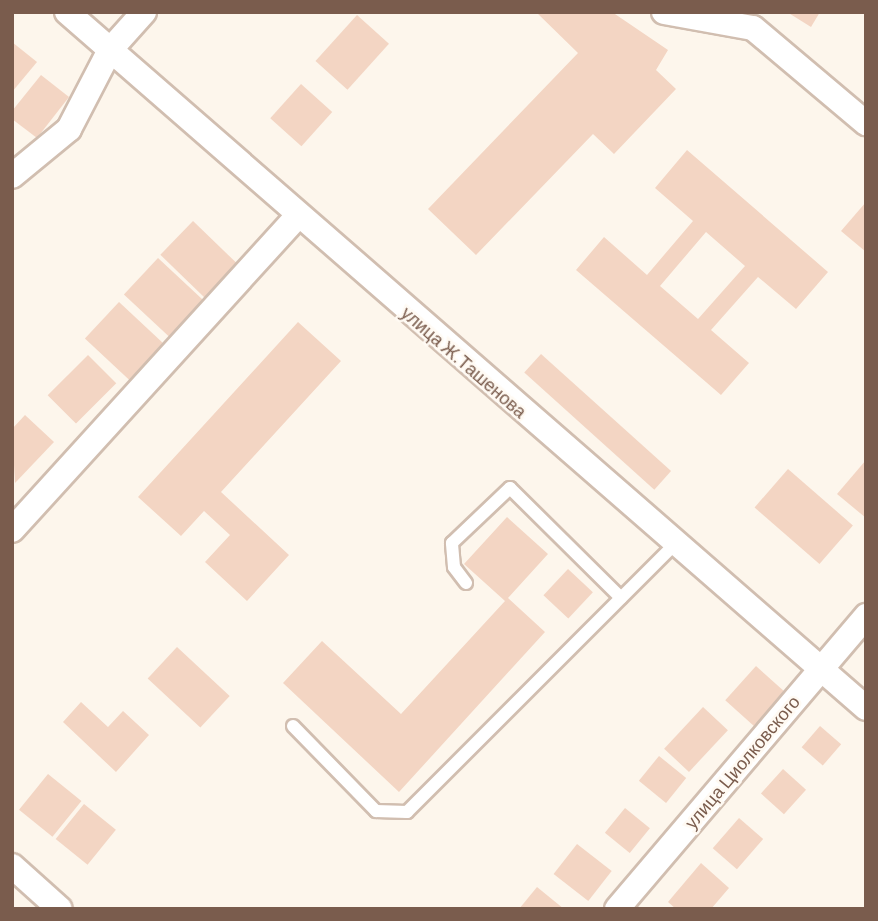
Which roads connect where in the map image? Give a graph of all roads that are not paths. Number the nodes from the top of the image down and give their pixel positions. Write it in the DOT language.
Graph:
graph roads {
  1 [pos="67,12"];
  2 [pos="144,12"];
  3 [pos="664,12"];
  4 [pos="110,50"];
  5 [pos="866,123"];
  6 [pos="12,176"];
  7 [pos="298,216"];
  8 [pos="12,530"];
  9 [pos="673,546"];
  10 [pos="466,583"];
  11 [pos="621,597"];
  12 [pos="866,615"];
  13 [pos="818,673"];
  14 [pos="866,708"];
  15 [pos="293,726"];
  16 [pos="12,866"];
  17 [pos="60,909"];
  18 [pos="617,909"];
  1 -- 4 [label="street, улица Ж.Ташенова"];
  2 -- 4 [label="street"];
  3 -- 5 [label="street"];
  4 -- 6 [label="street"];
  4 -- 7 [label="street, улица Ж.Ташенова"];
  7 -- 8 [label="street"];
  7 -- 9 [label="street, улица Ж.Ташенова"];
  9 -- 11 [label="lane"];
  9 -- 13 [label="street, улица Ж.Ташенова"];
  10 -- 11 [label="lane"];
  11 -- 15 [label="lane"];
  12 -- 13 [label="street, улица Циолковского"];
  13 -- 14 [label="street, улица Ж.Ташенова"];
  13 -- 18 [label="street, улица Циолковского"];
  16 -- 17 [label="street"];
}
